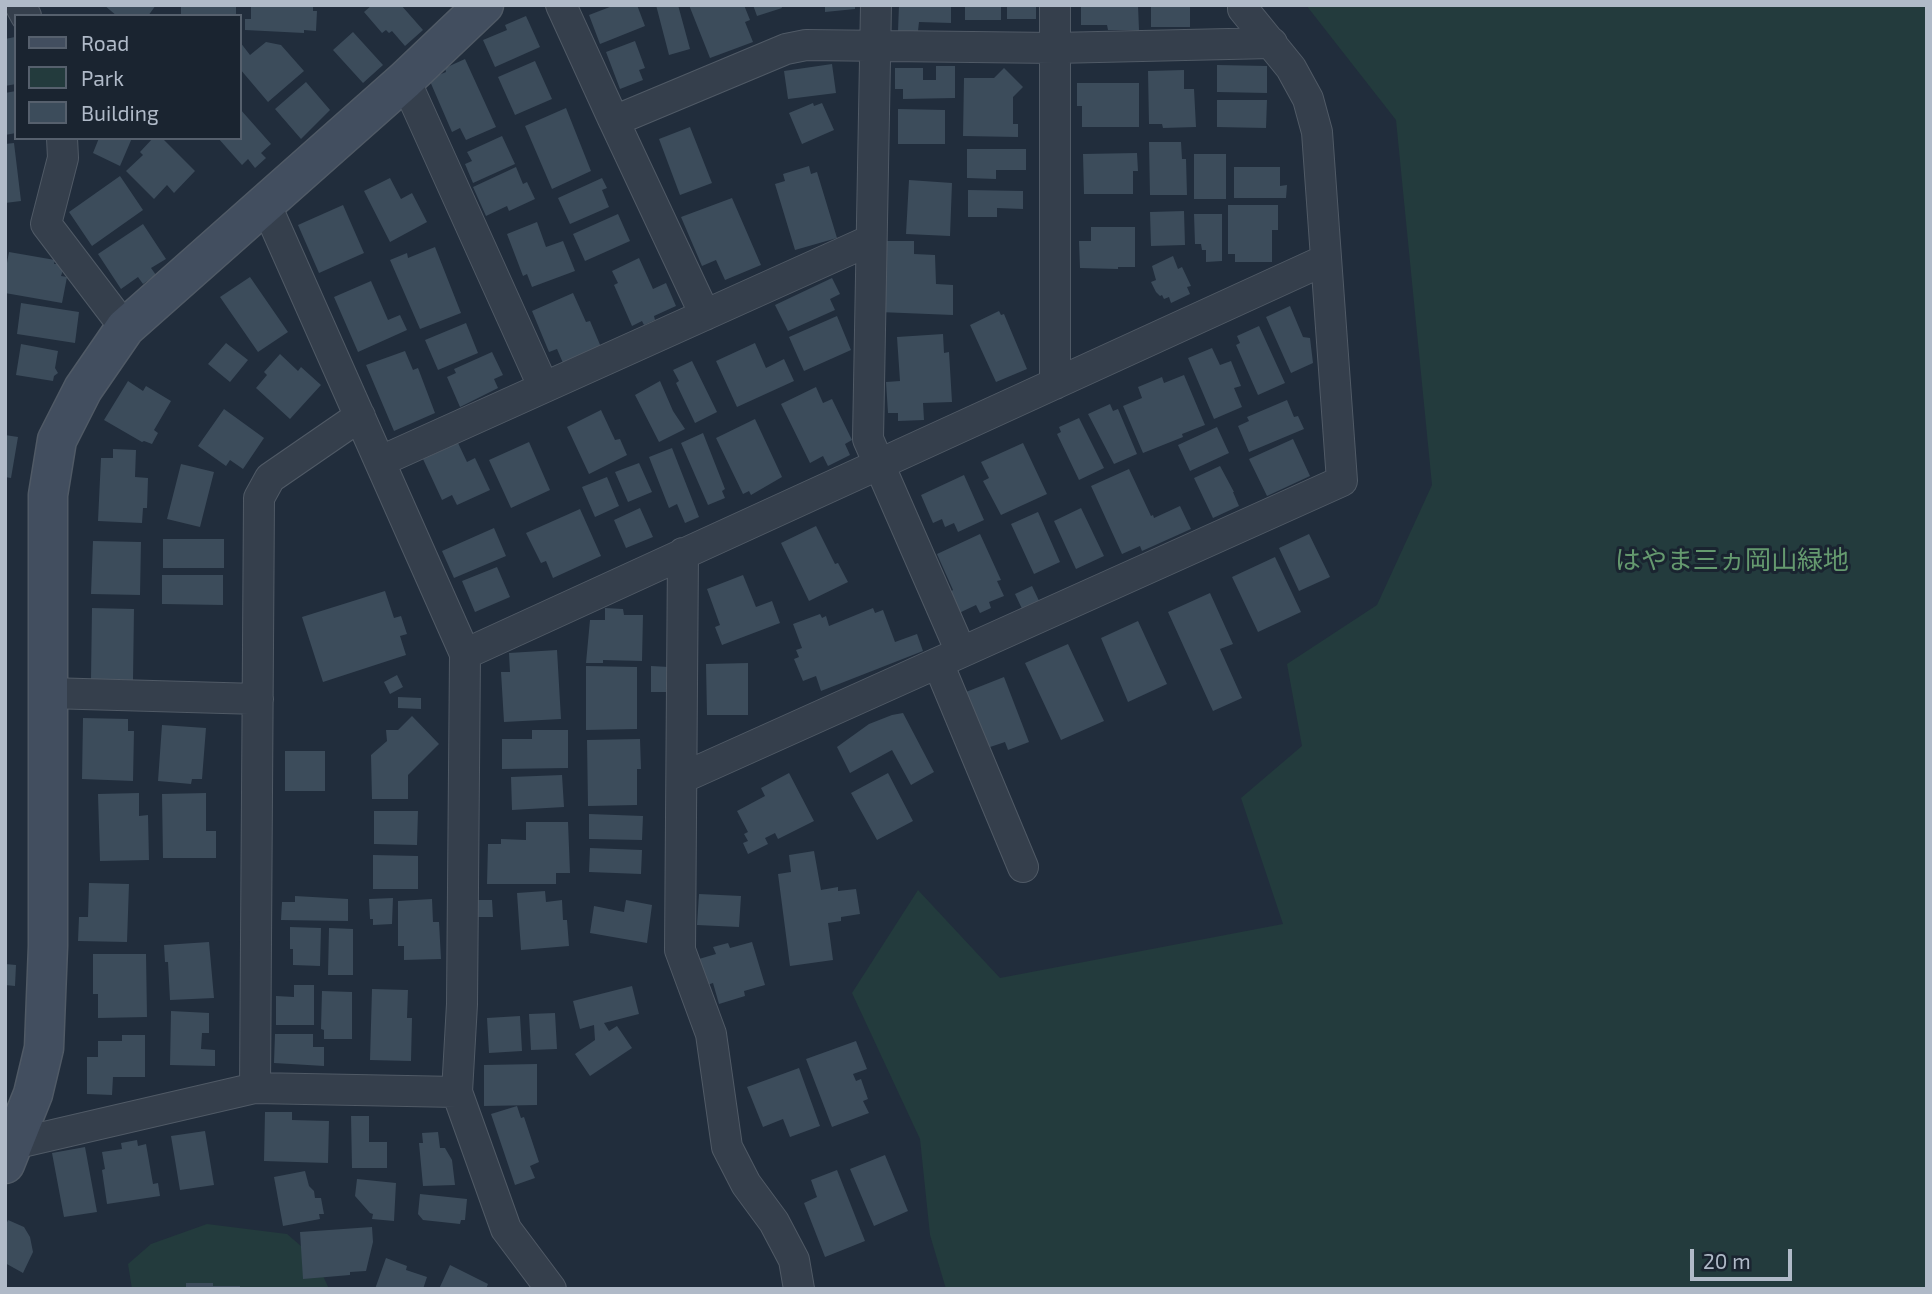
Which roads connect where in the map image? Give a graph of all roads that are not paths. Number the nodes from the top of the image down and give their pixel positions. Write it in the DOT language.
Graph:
graph roads {
  1 [pos="484,5"];
  2 [pos="561,5"];
  3 [pos="876,5"];
  4 [pos="1055,5"];
  5 [pos="1243,5"];
  6 [pos="1272,43"];
  7 [pos="876,47"];
  8 [pos="1055,48"];
  9 [pos="405,80"];
  10 [pos="614,121"];
  11 [pos="62,140"];
  12 [pos="265,203"];
  13 [pos="871,240"];
  14 [pos="1325,260"];
  15 [pos="705,314"];
  16 [pos="125,328"];
  17 [pos="1055,384"];
  18 [pos="543,386"];
  19 [pos="360,416"];
  20 [pos="381,461"];
  21 [pos="878,465"];
  22 [pos="683,553"];
  23 [pos="465,654"];
  24 [pos="949,657"];
  25 [pos="48,693"];
  26 [pos="257,699"];
  27 [pos="682,778"];
  28 [pos="1023,867"];
  29 [pos="255,1088"];
  30 [pos="457,1092"];
  31 [pos="10,1154"];
  32 [pos="551,1289"];
  33 [pos="799,1289"];
  1 -- 9 [label="street"];
  2 -- 10 [label="street"];
  3 -- 7 [label="street"];
  4 -- 8 [label="street"];
  5 -- 6 [label="street"];
  6 -- 8 [label="street"];
  6 -- 14 [label="street"];
  7 -- 8 [label="street"];
  7 -- 10 [label="street"];
  7 -- 13 [label="street"];
  8 -- 17 [label="street"];
  9 -- 12 [label="street"];
  9 -- 18 [label="street"];
  10 -- 15 [label="street"];
  11 -- 16 [label="street"];
  12 -- 16 [label="street"];
  12 -- 19 [label="street"];
  13 -- 15 [label="street"];
  13 -- 21 [label="street"];
  14 -- 17 [label="street"];
  14 -- 24 [label="street"];
  15 -- 18 [label="street"];
  16 -- 25 [label="street"];
  17 -- 21 [label="street"];
  18 -- 20 [label="street"];
  19 -- 20 [label="street"];
  19 -- 26 [label="street"];
  20 -- 23 [label="street"];
  21 -- 22 [label="street"];
  21 -- 24 [label="street"];
  22 -- 23 [label="street"];
  22 -- 27 [label="street"];
  23 -- 30 [label="street"];
  24 -- 27 [label="street"];
  24 -- 28 [label="street"];
  25 -- 26 [label="street"];
  25 -- 31 [label="street"];
  26 -- 29 [label="street"];
  27 -- 33 [label="street"];
  29 -- 30 [label="street"];
  29 -- 31 [label="street"];
  30 -- 32 [label="street"];
}
